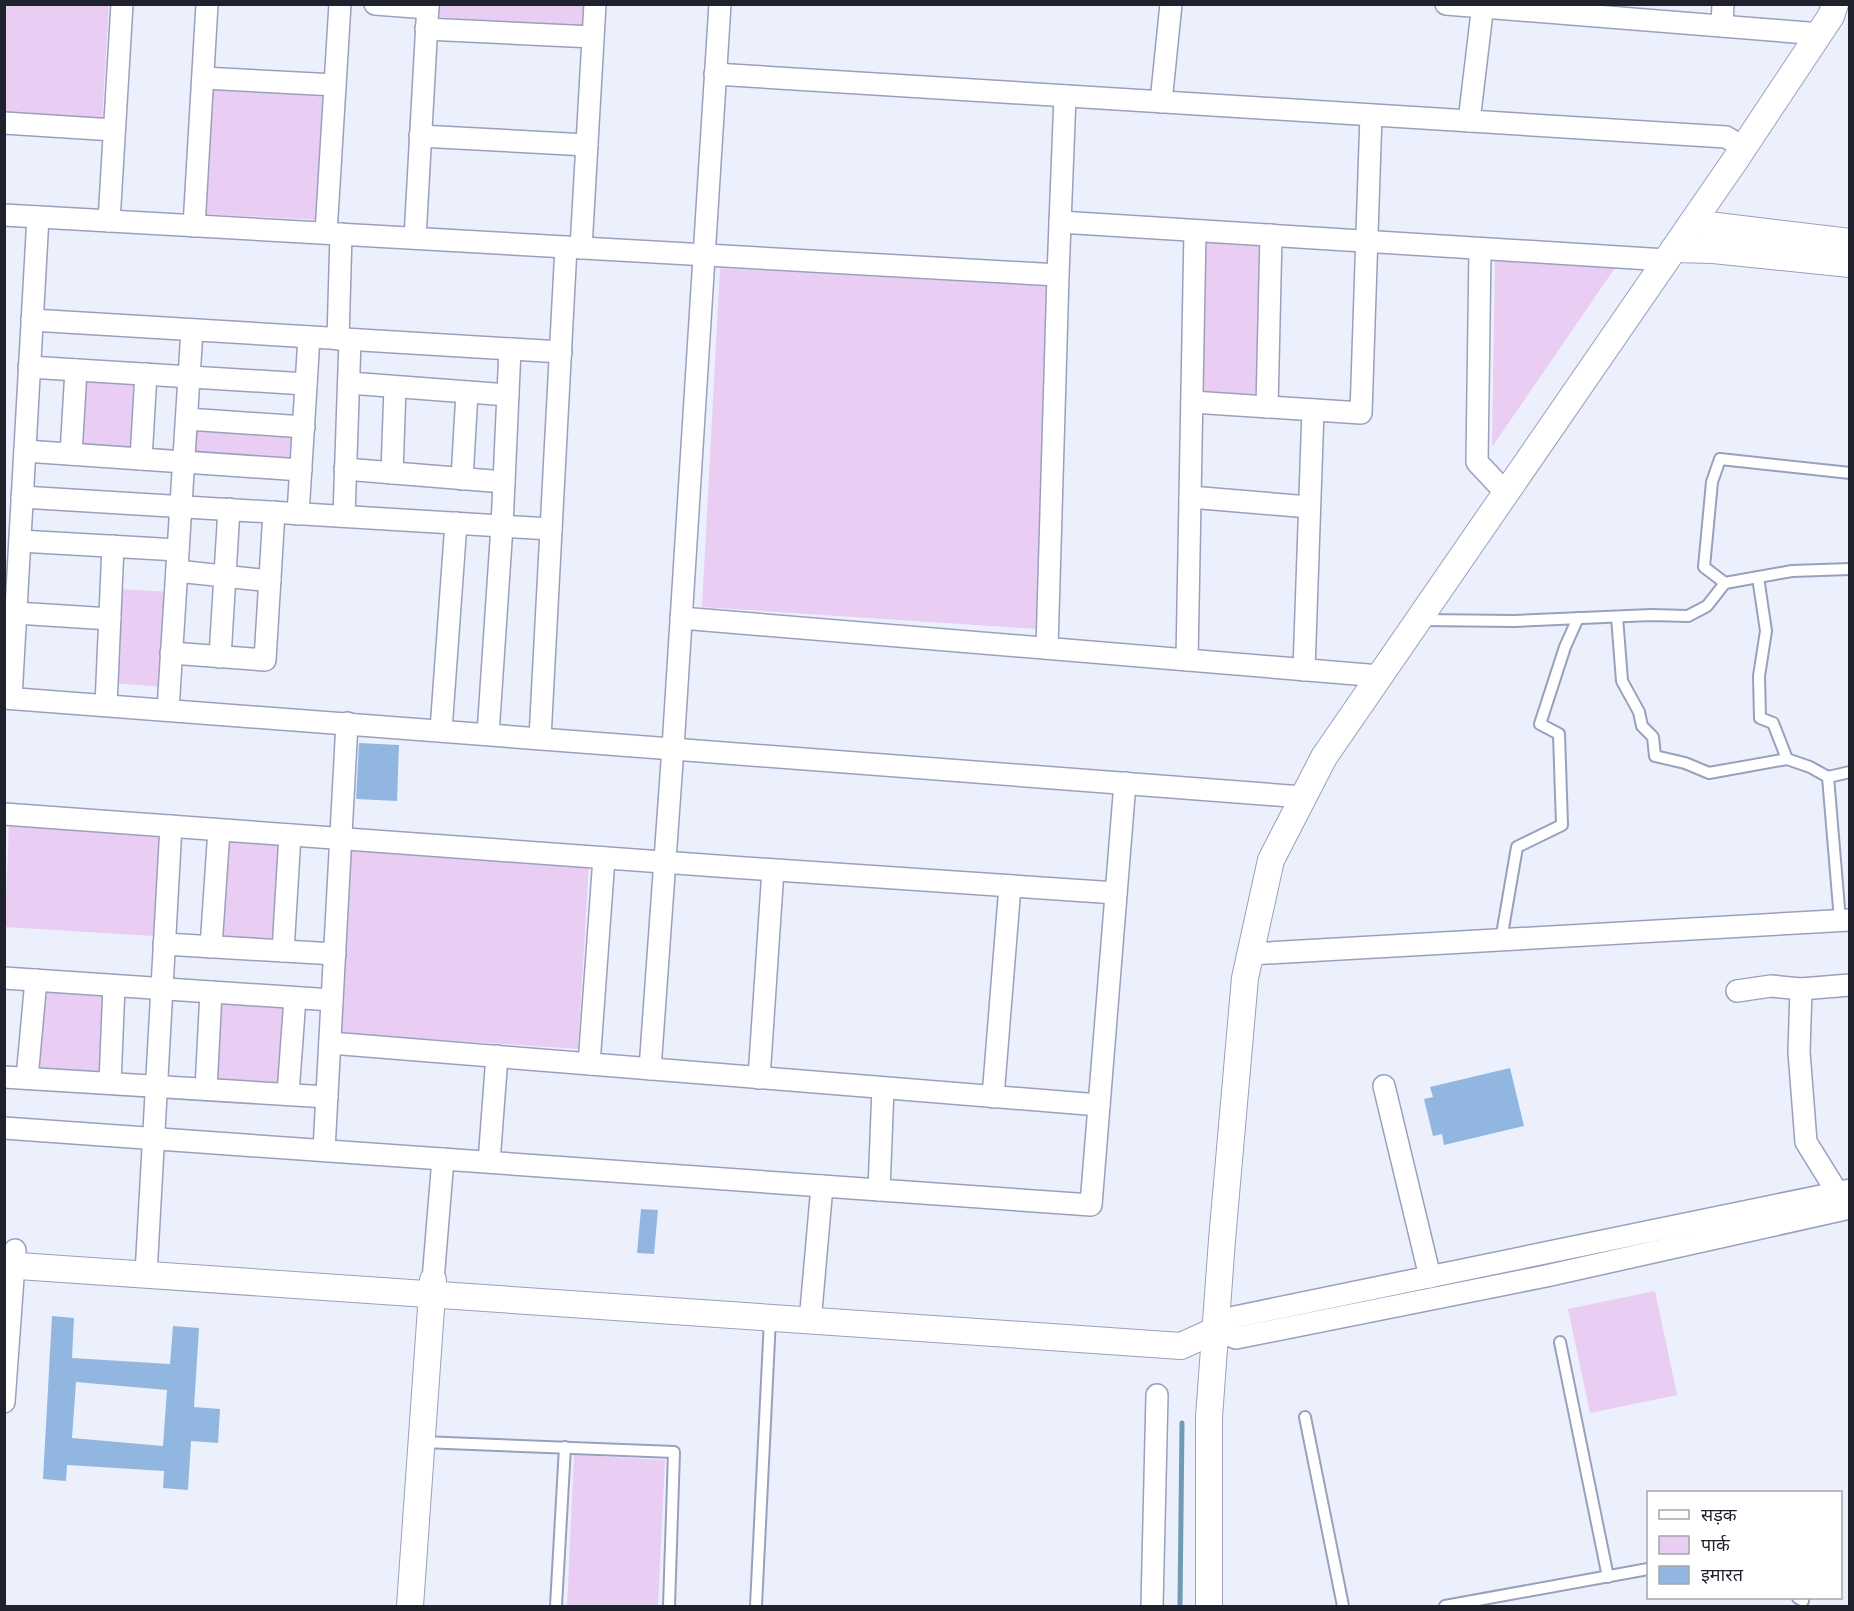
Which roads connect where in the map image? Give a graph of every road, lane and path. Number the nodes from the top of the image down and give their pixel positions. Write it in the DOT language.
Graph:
graph roads {
  1 [pos="122,4"];
  2 [pos="207,4"];
  3 [pos="340,4"];
  4 [pos="375,4"];
  5 [pos="595,4"];
  6 [pos="720,4"];
  7 [pos="1171,4"];
  8 [pos="1446,4"];
  9 [pos="1723,4"];
  10 [pos="1835,4"];
  11 [pos="1483,6"];
  12 [pos="1591,10"];
  13 [pos="427,14"];
  14 [pos="1722,26"];
  15 [pos="1820,34"];
  16 [pos="593,37"];
  17 [pos="715,74"];
  18 [pos="203,78"];
  19 [pos="335,85"];
  20 [pos="1065,96"];
  21 [pos="1161,102"];
  22 [pos="1371,115"];
  23 [pos="1468,121"];
  24 [pos="4,123"];
  25 [pos="114,130"];
  26 [pos="420,136"];
  27 [pos="587,146"];
  28 [pos="1744,148"];
  29 [pos="4,215"];
  30 [pos="38,217"];
  31 [pos="109,221"];
  32 [pos="1060,222"];
  33 [pos="1692,223"];
  34 [pos="194,226"];
  35 [pos="1195,231"];
  36 [pos="334,234"];
  37 [pos="1271,235"];
  38 [pos="415,238"];
  39 [pos="1367,242"];
  40 [pos="1850,242"];
  41 [pos="573,247"];
  42 [pos="1480,249"];
  43 [pos="704,255"];
  44 [pos="1670,255"];
  45 [pos="1850,264"];
  46 [pos="1058,275"];
  47 [pos="32,320"];
  48 [pos="192,330"];
  49 [pos="309,337"];
  50 [pos="344,339"];
  51 [pos="510,349"];
  52 [pos="561,352"];
  53 [pos="29,367"];
  54 [pos="76,370"];
  55 [pos="146,374"];
  56 [pos="189,376"];
  57 [pos="349,383"];
  58 [pos="306,384"];
  59 [pos="395,387"];
  60 [pos="467,392"];
  61 [pos="508,395"];
  62 [pos="1192,402"];
  63 [pos="1267,407"];
  64 [pos="1313,410"];
  65 [pos="186,419"];
  66 [pos="304,427"];
  67 [pos="25,451"];
  68 [pos="71,454"];
  69 [pos="141,459"];
  70 [pos="184,462"];
  71 [pos="345,469"];
  72 [pos="301,470"];
  73 [pos="392,473"];
  74 [pos="1850,473"];
  75 [pos="462,479"];
  76 [pos="504,482"];
  77 [pos="1506,493"];
  78 [pos="22,497"];
  79 [pos="1190,497"];
  80 [pos="181,506"];
  81 [pos="1310,507"];
  82 [pos="229,509"];
  83 [pos="274,512"];
  84 [pos="298,514"];
  85 [pos="344,516"];
  86 [pos="456,523"];
  87 [pos="502,526"];
  88 [pos="551,529"];
  89 [pos="20,542"];
  90 [pos="113,546"];
  91 [pos="178,550"];
  92 [pos="1850,569"];
  93 [pos="177,571"];
  94 [pos="225,575"];
  95 [pos="1758,577"];
  96 [pos="270,581"];
  97 [pos="1725,583"];
  98 [pos="16,613"];
  99 [pos="1617,617"];
  100 [pos="681,618"];
  101 [pos="1578,618"];
  102 [pos="110,619"];
  103 [pos="1418,620"];
  104 [pos="1047,648"];
  105 [pos="171,653"];
  106 [pos="220,657"];
  107 [pos="1187,660"];
  108 [pos="1304,670"];
  109 [pos="1380,676"];
  110 [pos="8,698"];
  111 [pos="106,705"];
  112 [pos="168,710"];
  113 [pos="347,723"];
  114 [pos="441,730"];
  115 [pos="488,734"];
  116 [pos="540,738"];
  117 [pos="673,748"];
  118 [pos="1787,759"];
  119 [pos="1850,772"];
  120 [pos="1828,777"];
  121 [pos="1125,783"];
  122 [pos="1304,797"];
  123 [pos="4,814"];
  124 [pos="171,826"];
  125 [pos="219,830"];
  126 [pos="290,835"];
  127 [pos="341,839"];
  128 [pos="604,858"];
  129 [pos="665,862"];
  130 [pos="773,870"];
  131 [pos="1010,886"];
  132 [pos="1116,893"];
  133 [pos="1845,920"];
  134 [pos="1501,940"];
  135 [pos="164,944"];
  136 [pos="211,947"];
  137 [pos="284,951"];
  138 [pos="335,954"];
  139 [pos="1251,954"];
  140 [pos="4,978"];
  141 [pos="36,980"];
  142 [pos="1850,985"];
  143 [pos="114,986"];
  144 [pos="162,989"];
  145 [pos="1801,989"];
  146 [pos="1737,991"];
  147 [pos="211,992"];
  148 [pos="295,998"];
  149 [pos="332,1000"];
  150 [pos="330,1043"];
  151 [pos="497,1056"];
  152 [pos="589,1064"];
  153 [pos="650,1069"];
  154 [pos="4,1077"];
  155 [pos="27,1078"];
  156 [pos="759,1078"];
  157 [pos="110,1083"];
  158 [pos="156,1085"];
  159 [pos="1384,1086"];
  160 [pos="883,1088"];
  161 [pos="206,1089"];
  162 [pos="288,1094"];
  163 [pos="993,1096"];
  164 [pos="327,1097"];
  165 [pos="1099,1105"];
  166 [pos="4,1128"];
  167 [pos="153,1139"];
  168 [pos="324,1150"];
  169 [pos="443,1159"];
  170 [pos="489,1162"];
  171 [pos="822,1186"];
  172 [pos="879,1190"];
  173 [pos="1845,1197"];
  174 [pos="10,1257"];
  175 [pos="146,1267"];
  176 [pos="1430,1277"];
  177 [pos="433,1287"];
  178 [pos="811,1314"];
  179 [pos="770,1319"];
  180 [pos="1216,1330"];
  181 [pos="1560,1342"];
  182 [pos="1157,1395"];
  183 [pos="4,1402"];
  184 [pos="1305,1417"];
  185 [pos="422,1442"];
  186 [pos="565,1448"];
  187 [pos="1647,1569"];
  188 [pos="1608,1576"];
  189 [pos="410,1606"];
  190 [pos="556,1606"];
  191 [pos="669,1606"];
  192 [pos="756,1606"];
  193 [pos="1152,1606"];
  194 [pos="1209,1606"];
  195 [pos="1343,1606"];
  196 [pos="1444,1606"];
  1 -- 25 [label="street"];
  2 -- 18 [label="street"];
  3 -- 19 [label="street"];
  4 -- 13 [label="street"];
  5 -- 16 [label="street"];
  6 -- 17 [label="street"];
  7 -- 21 [label="street"];
  8 -- 11 [label="street"];
  9 -- 14 [label="street"];
  10 -- 15 [label="street"];
  11 -- 12 [label="street"];
  11 -- 23 [label="street"];
  12 -- 14 [label="street"];
  13 -- 16 [label="street"];
  13 -- 26 [label="street"];
  14 -- 15 [label="street"];
  15 -- 28 [label="street"];
  16 -- 27 [label="street"];
  17 -- 20 [label="street"];
  17 -- 43 [label="street"];
  18 -- 19 [label="street"];
  18 -- 34 [label="street"];
  19 -- 36 [label="street"];
  20 -- 21 [label="street"];
  20 -- 32 [label="street"];
  21 -- 22 [label="street"];
  22 -- 23 [label="street"];
  22 -- 39 [label="street"];
  23 -- 28 [label="street"];
  24 -- 25 [label="street"];
  25 -- 31 [label="street"];
  26 -- 27 [label="street"];
  26 -- 38 [label="street"];
  27 -- 41 [label="street"];
  28 -- 33 [label="street"];
  29 -- 30 [label="street"];
  30 -- 31 [label="street"];
  30 -- 47 [label="street"];
  31 -- 34 [label="street"];
  32 -- 35 [label="street"];
  32 -- 46 [label="street"];
  33 -- 40 [label="street"];
  33 -- 44 [label="street"];
  34 -- 36 [label="street"];
  35 -- 37 [label="street"];
  35 -- 62 [label="street"];
  36 -- 38 [label="street"];
  36 -- 50 [label="street"];
  37 -- 39 [label="street"];
  37 -- 63 [label="street"];
  38 -- 41 [label="street"];
  39 -- 42 [label="street"];
  39 -- 64 [label="street"];
  41 -- 43 [label="street"];
  41 -- 52 [label="street"];
  42 -- 44 [label="street"];
  42 -- 77 [label="street"];
  43 -- 46 [label="street"];
  43 -- 100 [label="street"];
  44 -- 45 [label="street"];
  44 -- 77 [label="street"];
  46 -- 104 [label="street"];
  47 -- 48 [label="street"];
  47 -- 53 [label="street"];
  48 -- 49 [label="street"];
  48 -- 56 [label="street"];
  49 -- 50 [label="street"];
  49 -- 58 [label="street"];
  50 -- 51 [label="street"];
  50 -- 57 [label="street"];
  51 -- 52 [label="street"];
  51 -- 61 [label="street"];
  52 -- 88 [label="street"];
  53 -- 54 [label="street"];
  53 -- 67 [label="street"];
  54 -- 55 [label="street"];
  54 -- 68 [label="street"];
  55 -- 56 [label="street"];
  55 -- 69 [label="street"];
  56 -- 58 [label="street"];
  56 -- 65 [label="street"];
  57 -- 59 [label="street"];
  57 -- 71 [label="street"];
  58 -- 66 [label="street"];
  59 -- 60 [label="street"];
  59 -- 73 [label="street"];
  60 -- 61 [label="street"];
  60 -- 75 [label="street"];
  61 -- 76 [label="street"];
  62 -- 63 [label="street"];
  62 -- 79 [label="street"];
  63 -- 64 [label="street"];
  64 -- 81 [label="street"];
  65 -- 66 [label="street"];
  65 -- 70 [label="street"];
  66 -- 72 [label="street"];
  67 -- 68 [label="street"];
  67 -- 78 [label="street"];
  68 -- 69 [label="street"];
  69 -- 70 [label="street"];
  70 -- 72 [label="street"];
  70 -- 80 [label="street"];
  71 -- 73 [label="street"];
  71 -- 85 [label="street"];
  72 -- 84 [label="street"];
  73 -- 75 [label="street"];
  74 -- 97 [label="lane"];
  75 -- 76 [label="street"];
  76 -- 87 [label="street"];
  77 -- 103 [label="street"];
  78 -- 80 [label="street"];
  78 -- 89 [label="street"];
  79 -- 81 [label="street"];
  79 -- 107 [label="street"];
  80 -- 82 [label="street"];
  80 -- 91 [label="street"];
  81 -- 108 [label="street"];
  82 -- 83 [label="street"];
  82 -- 94 [label="street"];
  83 -- 84 [label="street"];
  83 -- 96 [label="street"];
  84 -- 85 [label="street"];
  85 -- 86 [label="street"];
  86 -- 87 [label="street"];
  86 -- 114 [label="street"];
  87 -- 88 [label="street"];
  87 -- 115 [label="street"];
  88 -- 116 [label="street"];
  89 -- 90 [label="street"];
  89 -- 98 [label="street"];
  90 -- 91 [label="street"];
  90 -- 102 [label="street"];
  91 -- 93 [label="street"];
  92 -- 95 [label="lane"];
  93 -- 94 [label="street"];
  93 -- 105 [label="street"];
  94 -- 96 [label="street"];
  94 -- 106 [label="street"];
  95 -- 97 [label="lane"];
  95 -- 118 [label="lane"];
  96 -- 106 [label="street"];
  97 -- 99 [label="lane"];
  98 -- 102 [label="street"];
  98 -- 110 [label="street"];
  99 -- 101 [label="lane"];
  99 -- 118 [label="lane"];
  100 -- 104 [label="street"];
  100 -- 117 [label="street"];
  101 -- 103 [label="lane"];
  101 -- 134 [label="lane"];
  102 -- 111 [label="street"];
  103 -- 109 [label="street"];
  104 -- 107 [label="street"];
  105 -- 106 [label="street"];
  105 -- 112 [label="street"];
  107 -- 108 [label="street"];
  108 -- 109 [label="street"];
  109 -- 122 [label="street"];
  110 -- 111 [label="street"];
  111 -- 112 [label="street"];
  112 -- 113 [label="street"];
  113 -- 114 [label="street"];
  113 -- 127 [label="street"];
  114 -- 115 [label="street"];
  115 -- 116 [label="street"];
  116 -- 117 [label="street"];
  117 -- 121 [label="street"];
  117 -- 129 [label="street"];
  118 -- 120 [label="lane"];
  119 -- 120 [label="lane"];
  120 -- 133 [label="lane"];
  121 -- 122 [label="street"];
  121 -- 132 [label="street"];
  122 -- 139 [label="street"];
  123 -- 124 [label="street"];
  124 -- 125 [label="street"];
  124 -- 135 [label="street"];
  125 -- 126 [label="street"];
  125 -- 136 [label="street"];
  126 -- 127 [label="street"];
  126 -- 137 [label="street"];
  127 -- 128 [label="street"];
  127 -- 138 [label="street"];
  128 -- 129 [label="street"];
  128 -- 152 [label="street"];
  129 -- 130 [label="street"];
  129 -- 153 [label="street"];
  130 -- 131 [label="street"];
  130 -- 156 [label="street"];
  131 -- 132 [label="street"];
  131 -- 163 [label="street"];
  132 -- 165 [label="street"];
  133 -- 134 [label="street"];
  134 -- 139 [label="street"];
  135 -- 136 [label="street"];
  135 -- 144 [label="street"];
  136 -- 137 [label="street"];
  137 -- 138 [label="street"];
  138 -- 149 [label="street"];
  139 -- 180 [label="street"];
  140 -- 141 [label="street"];
  141 -- 143 [label="street"];
  141 -- 155 [label="street"];
  142 -- 145 [label="street"];
  143 -- 144 [label="street"];
  143 -- 157 [label="street"];
  144 -- 147 [label="street"];
  144 -- 158 [label="street"];
  145 -- 146 [label="street"];
  145 -- 173 [label="street"];
  147 -- 148 [label="street"];
  147 -- 161 [label="street"];
  148 -- 149 [label="street"];
  148 -- 162 [label="street"];
  149 -- 150 [label="street"];
  150 -- 151 [label="street"];
  150 -- 164 [label="street"];
  151 -- 152 [label="street"];
  151 -- 170 [label="street"];
  152 -- 153 [label="street"];
  153 -- 156 [label="street"];
  154 -- 155 [label="street"];
  155 -- 157 [label="street"];
  156 -- 160 [label="street"];
  157 -- 158 [label="street"];
  158 -- 161 [label="street"];
  158 -- 167 [label="street"];
  159 -- 176 [label="street"];
  160 -- 163 [label="street"];
  160 -- 172 [label="street"];
  161 -- 162 [label="street"];
  162 -- 164 [label="street"];
  163 -- 165 [label="street"];
  164 -- 168 [label="street"];
  165 -- 172 [label="street"];
  166 -- 167 [label="street"];
  167 -- 168 [label="street"];
  167 -- 175 [label="street"];
  168 -- 169 [label="street"];
  169 -- 170 [label="street"];
  169 -- 177 [label="street"];
  170 -- 171 [label="street"];
  171 -- 172 [label="street"];
  171 -- 178 [label="street"];
  173 -- 176 [label="street"];
  173 -- 180 [label="street"];
  174 -- 175 [label="street"];
  174 -- 183 [label="street"];
  175 -- 177 [label="street"];
  176 -- 180 [label="street"];
  177 -- 178 [label="street"];
  177 -- 179 [label="street"];
  177 -- 185 [label="street"];
  178 -- 179 [label="street"];
  178 -- 180 [label="street"];
  179 -- 192 [label="lane"];
  180 -- 194 [label="street"];
  181 -- 188 [label="lane"];
  182 -- 193 [label="street"];
  184 -- 195 [label="lane"];
  185 -- 186 [label="lane"];
  185 -- 189 [label="street"];
  186 -- 190 [label="lane"];
  186 -- 191 [label="lane"];
  187 -- 188 [label="lane"];
  188 -- 196 [label="lane"];
}
